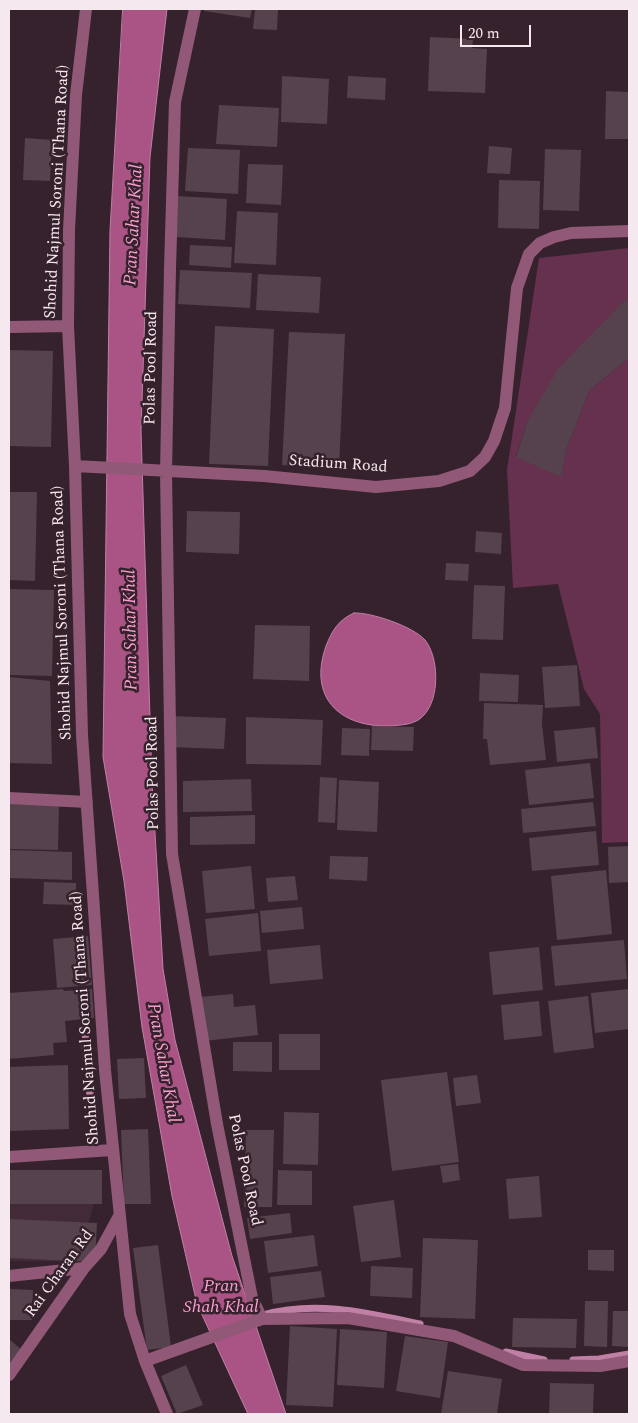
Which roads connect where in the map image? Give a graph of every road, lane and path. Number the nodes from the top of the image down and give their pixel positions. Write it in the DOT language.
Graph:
graph roads {
  1 [pos="86,9"];
  2 [pos="195,9"];
  3 [pos="629,231"];
  4 [pos="68,326"];
  5 [pos="9,327"];
  6 [pos="75,466"];
  7 [pos="166,472"];
  8 [pos="9,798"];
  9 [pos="88,802"];
  10 [pos="112,1150"];
  11 [pos="9,1157"];
  12 [pos="118,1216"];
  13 [pos="84,1268"];
  14 [pos="9,1276"];
  15 [pos="262,1320"];
  16 [pos="145,1361"];
  17 [pos="629,1361"];
  18 [pos="9,1375"];
  19 [pos="168,1414"];
  1 -- 4 [label="street, Shohid Najmul Soroni (Thana Road)"];
  2 -- 7 [label="street, Polas Pool Road"];
  3 -- 7 [label="street, Stadium Road"];
  4 -- 5 [label="street"];
  4 -- 6 [label="street, Shohid Najmul Soroni (Thana Road)"];
  6 -- 7 [label="street, Stadium Road"];
  6 -- 9 [label="street, Shohid Najmul Soroni (Thana Road)"];
  7 -- 15 [label="street, Polas Pool Road"];
  8 -- 9 [label="street"];
  9 -- 10 [label="street, Shohid Najmul Soroni (Thana Road)"];
  10 -- 11 [label="street"];
  10 -- 12 [label="street, Shohid Najmul Soroni (Thana Road)"];
  12 -- 13 [label="street, Rai Charan Rd"];
  12 -- 16 [label="street, Shohid Najmul Soroni (Thana Road)"];
  13 -- 14 [label="street"];
  13 -- 18 [label="street, Rai Charan Rd"];
  15 -- 16 [label="street"];
  15 -- 17 [label="street"];
  16 -- 19 [label="street, Shohid Najmul Soroni (Thana Road)"];
}
